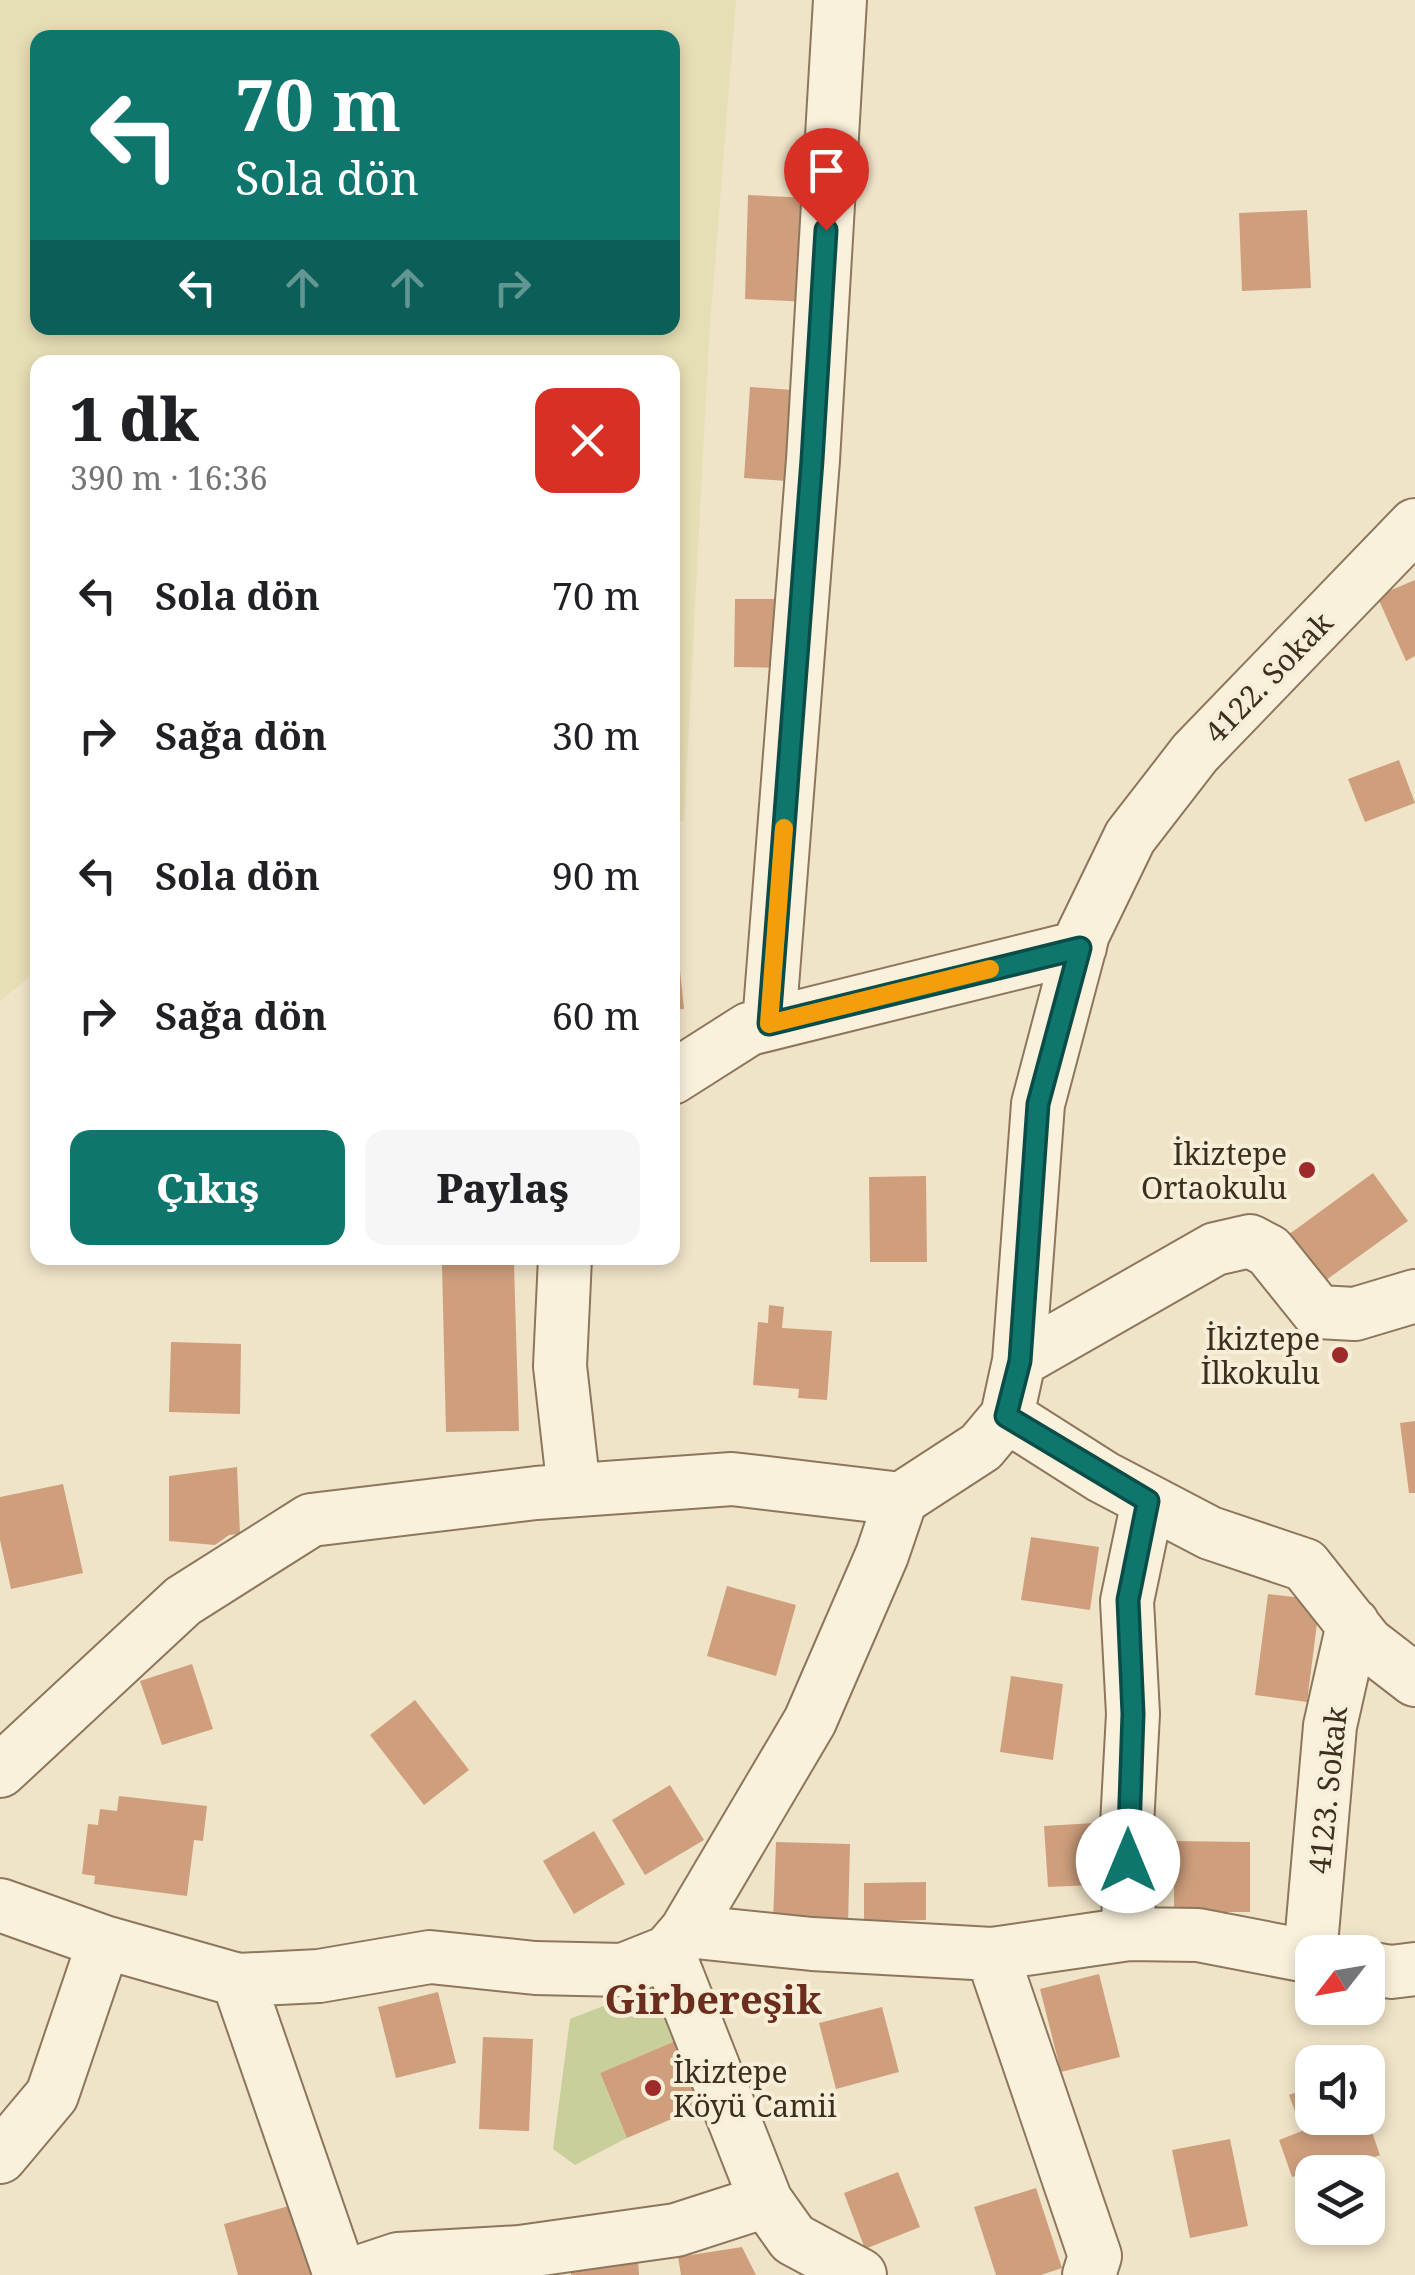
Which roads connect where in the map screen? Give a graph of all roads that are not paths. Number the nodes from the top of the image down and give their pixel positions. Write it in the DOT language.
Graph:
graph roads {
  1 [pos="840,0"];
  2 [pos="1415,525"];
  3 [pos="1080,948"];
  4 [pos="769,1024"];
  5 [pos="680,1073"];
  6 [pos="565,1265"];
  7 [pos="1415,1296"];
  8 [pos="1020,1361"];
  9 [pos="1006,1416"];
  10 [pos="574,1490"];
  11 [pos="901,1500"];
  12 [pos="1148,1501"];
  13 [pos="1353,1624"];
  14 [pos="1415,1680"];
  15 [pos="0,1771"];
  16 [pos="0,1905"];
  17 [pos="1129,1934"];
  18 [pos="1313,1935"];
  19 [pos="104,1942"];
  20 [pos="677,1942"];
  21 [pos="1295,1953"];
  22 [pos="992,1954"];
  23 [pos="1415,1969"];
  24 [pos="1385,1971"];
  25 [pos="238,1980"];
  26 [pos="0,2157"];
  27 [pos="756,2204"];
  28 [pos="340,2275"];
  29 [pos="350,2275"];
  30 [pos="772,2275"];
  31 [pos="860,2275"];
  32 [pos="1089,2275"];
  1 -- 4 [label="street"];
  2 -- 3 [label="street, 4122. Sokak"];
  3 -- 4 [label="street"];
  3 -- 8 [label="street, 4122. Sokak"];
  4 -- 5 [label="street"];
  6 -- 10 [label="street"];
  7 -- 8 [label="street"];
  8 -- 9 [label="street, 4122. Sokak"];
  9 -- 11 [label="street"];
  9 -- 12 [label="street"];
  10 -- 11 [label="street"];
  10 -- 15 [label="street"];
  11 -- 20 [label="street"];
  12 -- 13 [label="street"];
  12 -- 17 [label="street"];
  13 -- 14 [label="street"];
  13 -- 18 [label="street, 4123. Sokak"];
  16 -- 19 [label="street"];
  17 -- 21 [label="street"];
  17 -- 22 [label="street"];
  19 -- 25 [label="street"];
  19 -- 26 [label="street"];
  20 -- 22 [label="street"];
  20 -- 25 [label="street"];
  20 -- 27 [label="street"];
  22 -- 32 [label="street"];
  23 -- 24 [label="street"];
  25 -- 28 [label="street"];
  27 -- 29 [label="street"];
  27 -- 30 [label="street"];
  27 -- 31 [label="street"];
}
